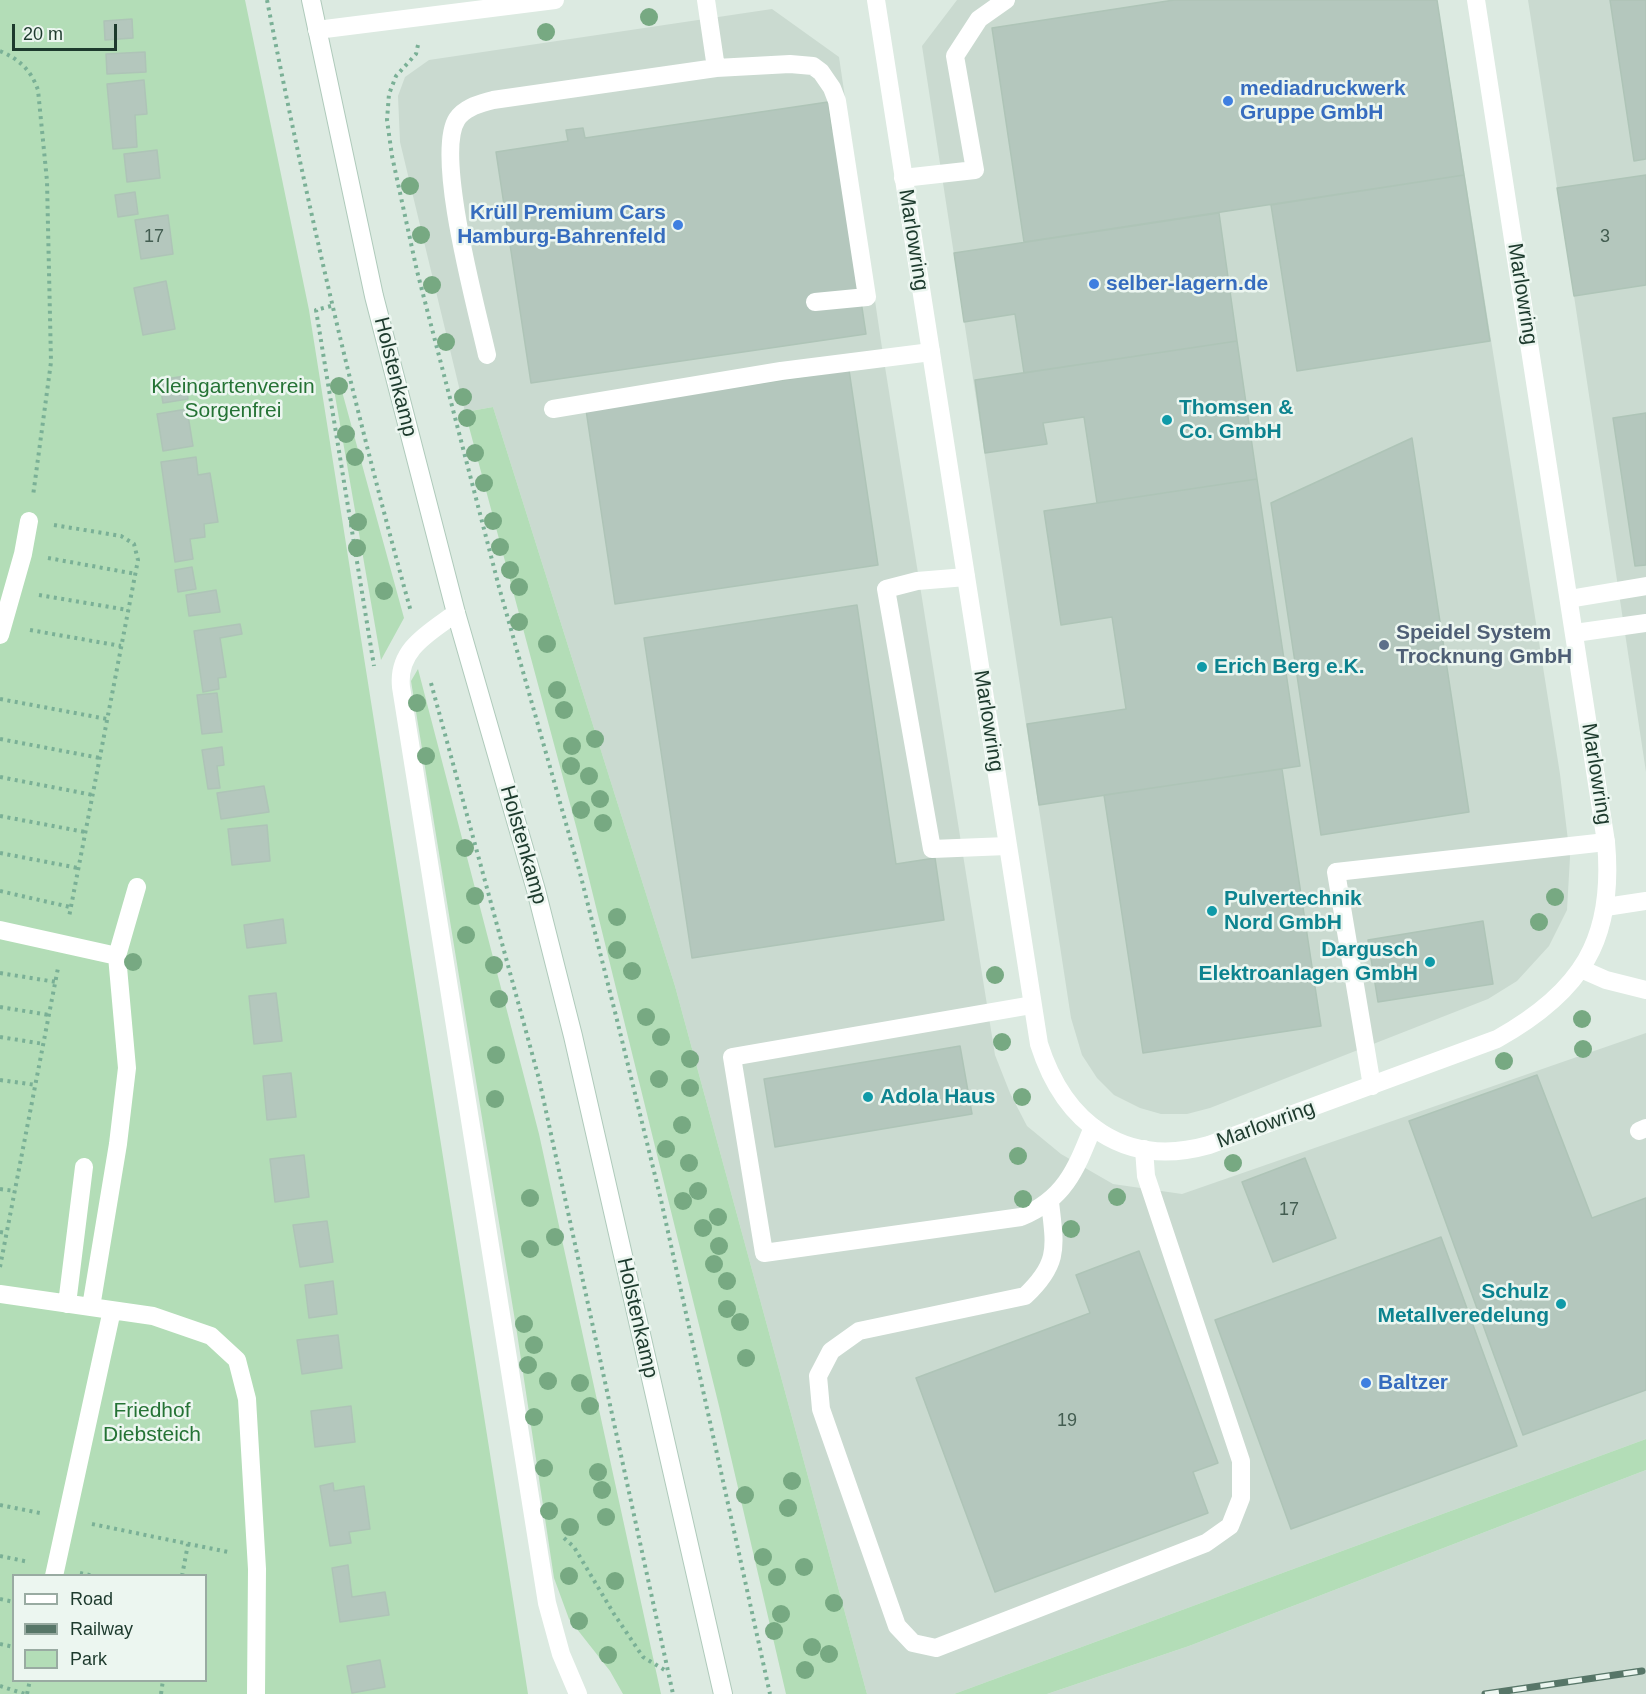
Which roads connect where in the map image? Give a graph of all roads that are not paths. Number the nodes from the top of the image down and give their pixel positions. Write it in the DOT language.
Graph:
graph roads {
  1 [pos="311,0"];
  2 [pos="555,0"];
  3 [pos="706,0"];
  4 [pos="876,0"];
  5 [pos="1006,0"];
  6 [pos="1476,0"];
  7 [pos="317,30"];
  8 [pos="716,68"];
  9 [pos="903,178"];
  10 [pos="815,302"];
  11 [pos="931,352"];
  12 [pos="487,355"];
  13 [pos="553,409"];
  14 [pos="29,521"];
  15 [pos="966,577"];
  16 [pos="1646,586"];
  17 [pos="1569,599"];
  18 [pos="456,613"];
  19 [pos="1646,623"];
  20 [pos="2,630"];
  21 [pos="1575,633"];
  22 [pos="1606,842"];
  23 [pos="1007,846"];
  24 [pos="137,887"];
  25 [pos="1646,901"];
  26 [pos="1606,907"];
  27 [pos="0,930"];
  28 [pos="117,956"];
  29 [pos="1581,969"];
  30 [pos="1646,990"];
  31 [pos="1032,1005"];
  32 [pos="1372,1086"];
  33 [pos="1093,1127"];
  34 [pos="1144,1149"];
  35 [pos="84,1167"];
  36 [pos="1050,1202"];
  37 [pos="0,1294"];
  38 [pos="67,1304"];
  39 [pos="91,1307"];
  40 [pos="112,1310"];
  41 [pos="54,1574"];
  42 [pos="256,1694"];
  43 [pos="578,1694"];
  44 [pos="723,1694"];
  1 -- 7 [label="street, Holstenkamp"];
  2 -- 7 [label="street"];
  3 -- 8 [label="street"];
  4 -- 9 [label="street, Marlowring"];
  5 -- 9 [label="street"];
  6 -- 17 [label="street, Marlowring"];
  7 -- 18 [label="street, Holstenkamp"];
  8 -- 10 [label="street"];
  8 -- 12 [label="street"];
  9 -- 11 [label="street, Marlowring"];
  11 -- 13 [label="street"];
  11 -- 15 [label="street, Marlowring"];
  14 -- 20 [label="street"];
  15 -- 23 [label="street, Marlowring"];
  15 -- 23 [label="street"];
  16 -- 17 [label="street"];
  17 -- 21 [label="street, Marlowring"];
  18 -- 43 [label="street"];
  18 -- 44 [label="street, Holstenkamp"];
  19 -- 21 [label="street"];
  21 -- 22 [label="street, Marlowring"];
  22 -- 26 [label="street, Marlowring"];
  22 -- 32 [label="street"];
  23 -- 31 [label="street, Marlowring"];
  24 -- 28 [label="street"];
  25 -- 26 [label="street"];
  26 -- 29 [label="street, Marlowring"];
  27 -- 28 [label="street"];
  28 -- 39 [label="street"];
  29 -- 30 [label="street"];
  29 -- 32 [label="street, Marlowring"];
  31 -- 33 [label="street, Marlowring"];
  31 -- 36 [label="street"];
  32 -- 34 [label="street, Marlowring"];
  33 -- 34 [label="street, Marlowring"];
  33 -- 36 [label="street"];
  34 -- 36 [label="street"];
  35 -- 38 [label="street"];
  37 -- 38 [label="street"];
  38 -- 39 [label="street"];
  39 -- 40 [label="street"];
  40 -- 41 [label="street"];
  40 -- 42 [label="street"];
}
